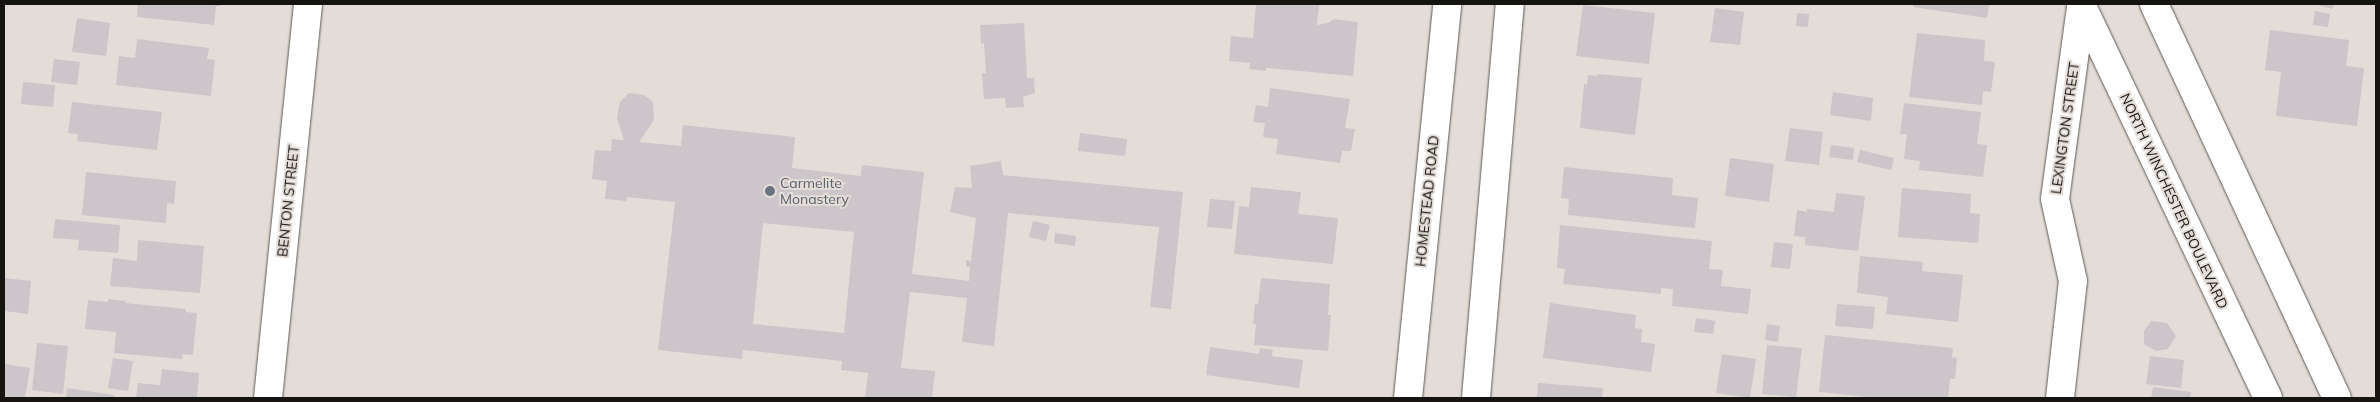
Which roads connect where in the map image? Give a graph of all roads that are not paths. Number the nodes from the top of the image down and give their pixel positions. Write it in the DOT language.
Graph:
graph roads {
  1 [pos="308,4"];
  2 [pos="1447,4"];
  3 [pos="1510,4"];
  4 [pos="2154,4"];
  5 [pos="2081,5"];
  6 [pos="268,398"];
  7 [pos="1408,398"];
  8 [pos="1476,398"];
  9 [pos="2060,398"];
  10 [pos="2268,398"];
  11 [pos="2338,398"];
  1 -- 6 [label="main road, BENTON STREET"];
  2 -- 7 [label="main road, HOMESTEAD ROAD"];
  3 -- 8 [label="main road"];
  4 -- 11 [label="main road"];
  5 -- 9 [label="main road, LEXINGTON STREET"];
  5 -- 10 [label="main road, NORTH WINCHESTER BOULEVARD"];
}
